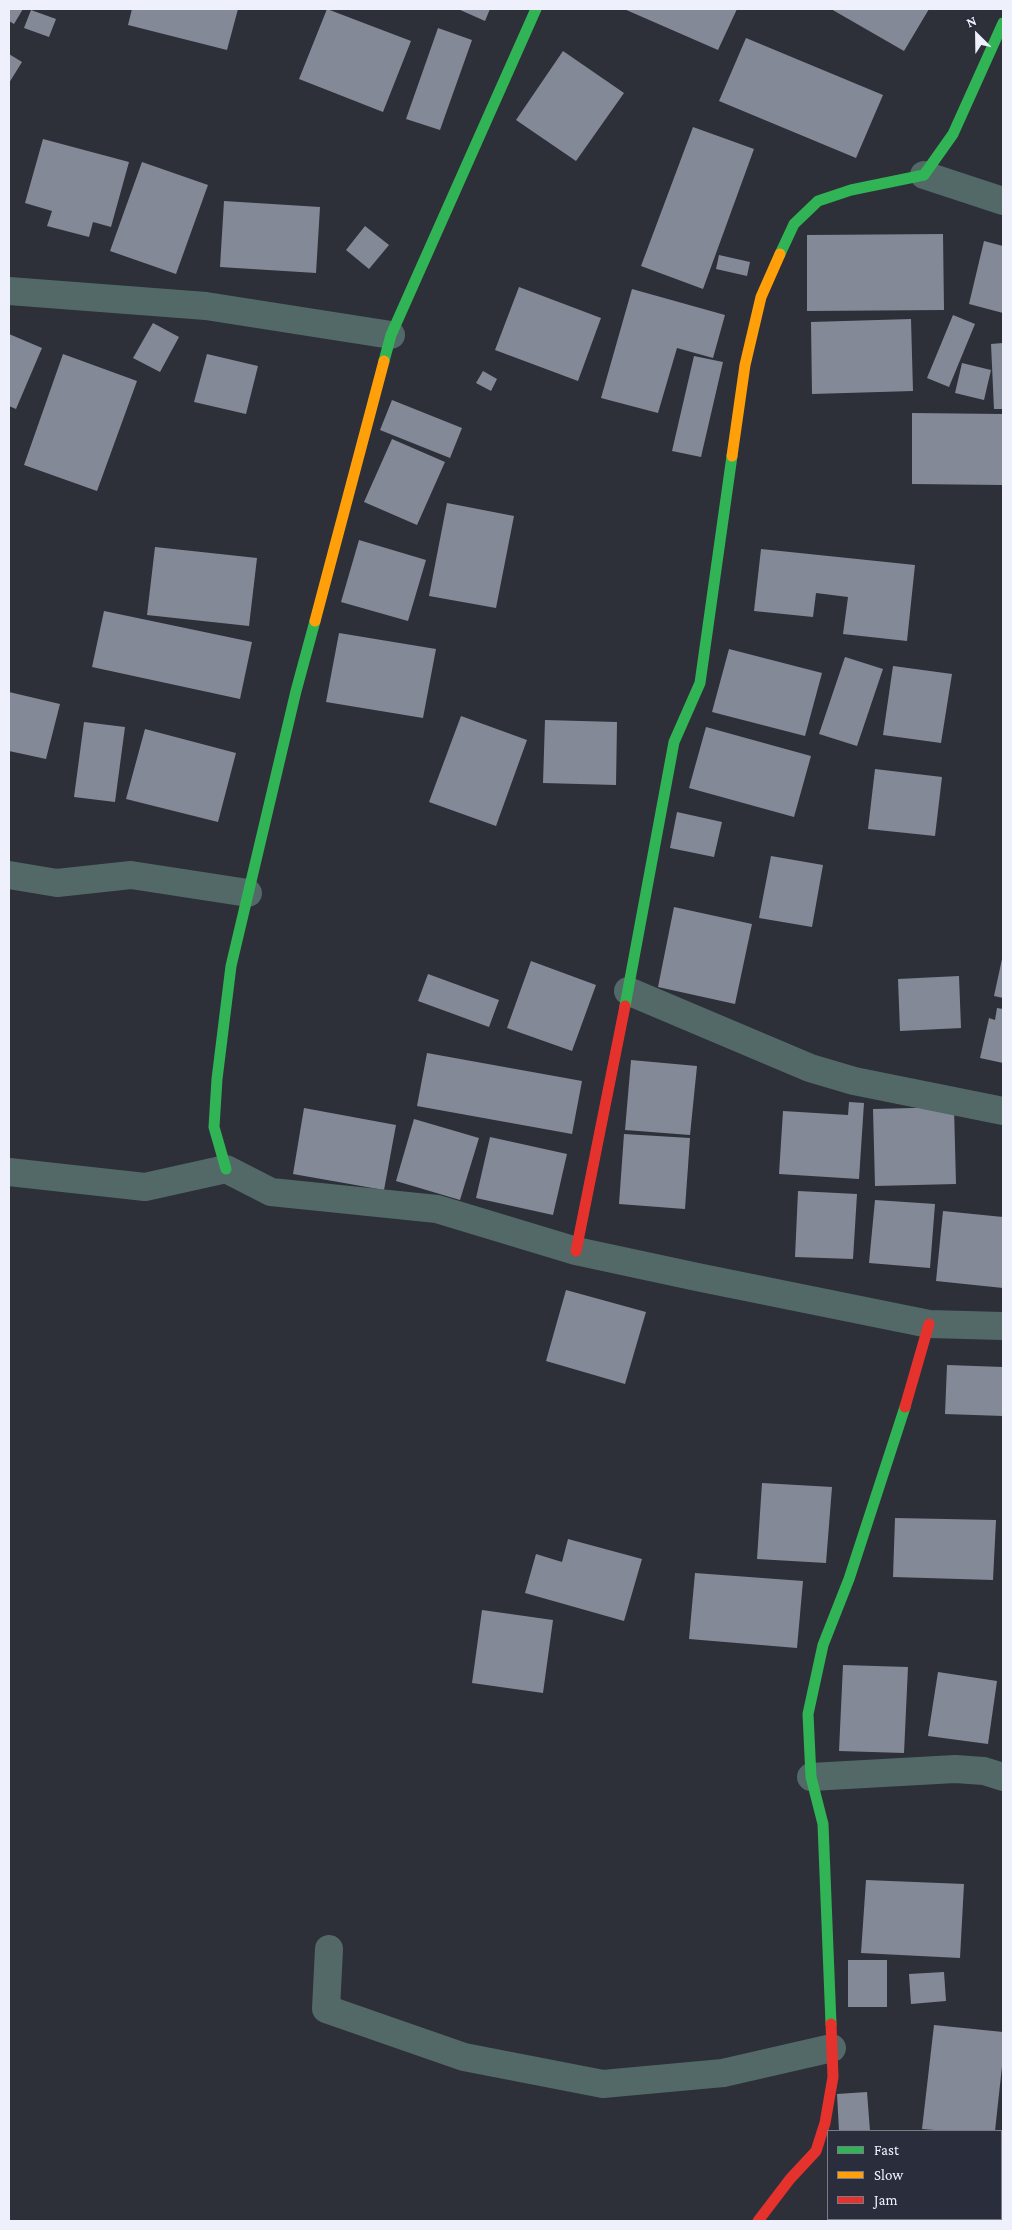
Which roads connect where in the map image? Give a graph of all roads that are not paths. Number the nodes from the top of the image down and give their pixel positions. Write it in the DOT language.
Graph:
graph roads {
  1 [pos="536,9"];
  2 [pos="1003,23"];
  3 [pos="924,175"];
  4 [pos="1003,202"];
  5 [pos="9,291"];
  6 [pos="391,335"];
  7 [pos="9,875"];
  8 [pos="248,893"];
  9 [pos="628,991"];
  10 [pos="1003,1111"];
  11 [pos="226,1169"];
  12 [pos="9,1172"];
  13 [pos="576,1251"];
  14 [pos="929,1324"];
  15 [pos="1003,1326"];
  16 [pos="811,1777"];
  17 [pos="1003,1777"];
  18 [pos="328,1949"];
  19 [pos="832,2048"];
  20 [pos="758,2221"];
  1 -- 6 [label="street"];
  2 -- 3 [label="street"];
  3 -- 4 [label="street"];
  3 -- 9 [label="street"];
  5 -- 6 [label="street"];
  6 -- 8 [label="street"];
  7 -- 8 [label="street"];
  8 -- 11 [label="street"];
  9 -- 10 [label="street"];
  9 -- 13 [label="street"];
  11 -- 12 [label="street"];
  11 -- 13 [label="street"];
  13 -- 14 [label="street"];
  14 -- 15 [label="street"];
  14 -- 16 [label="street"];
  16 -- 17 [label="street"];
  16 -- 19 [label="street"];
  18 -- 19 [label="street"];
  19 -- 20 [label="street"];
}
